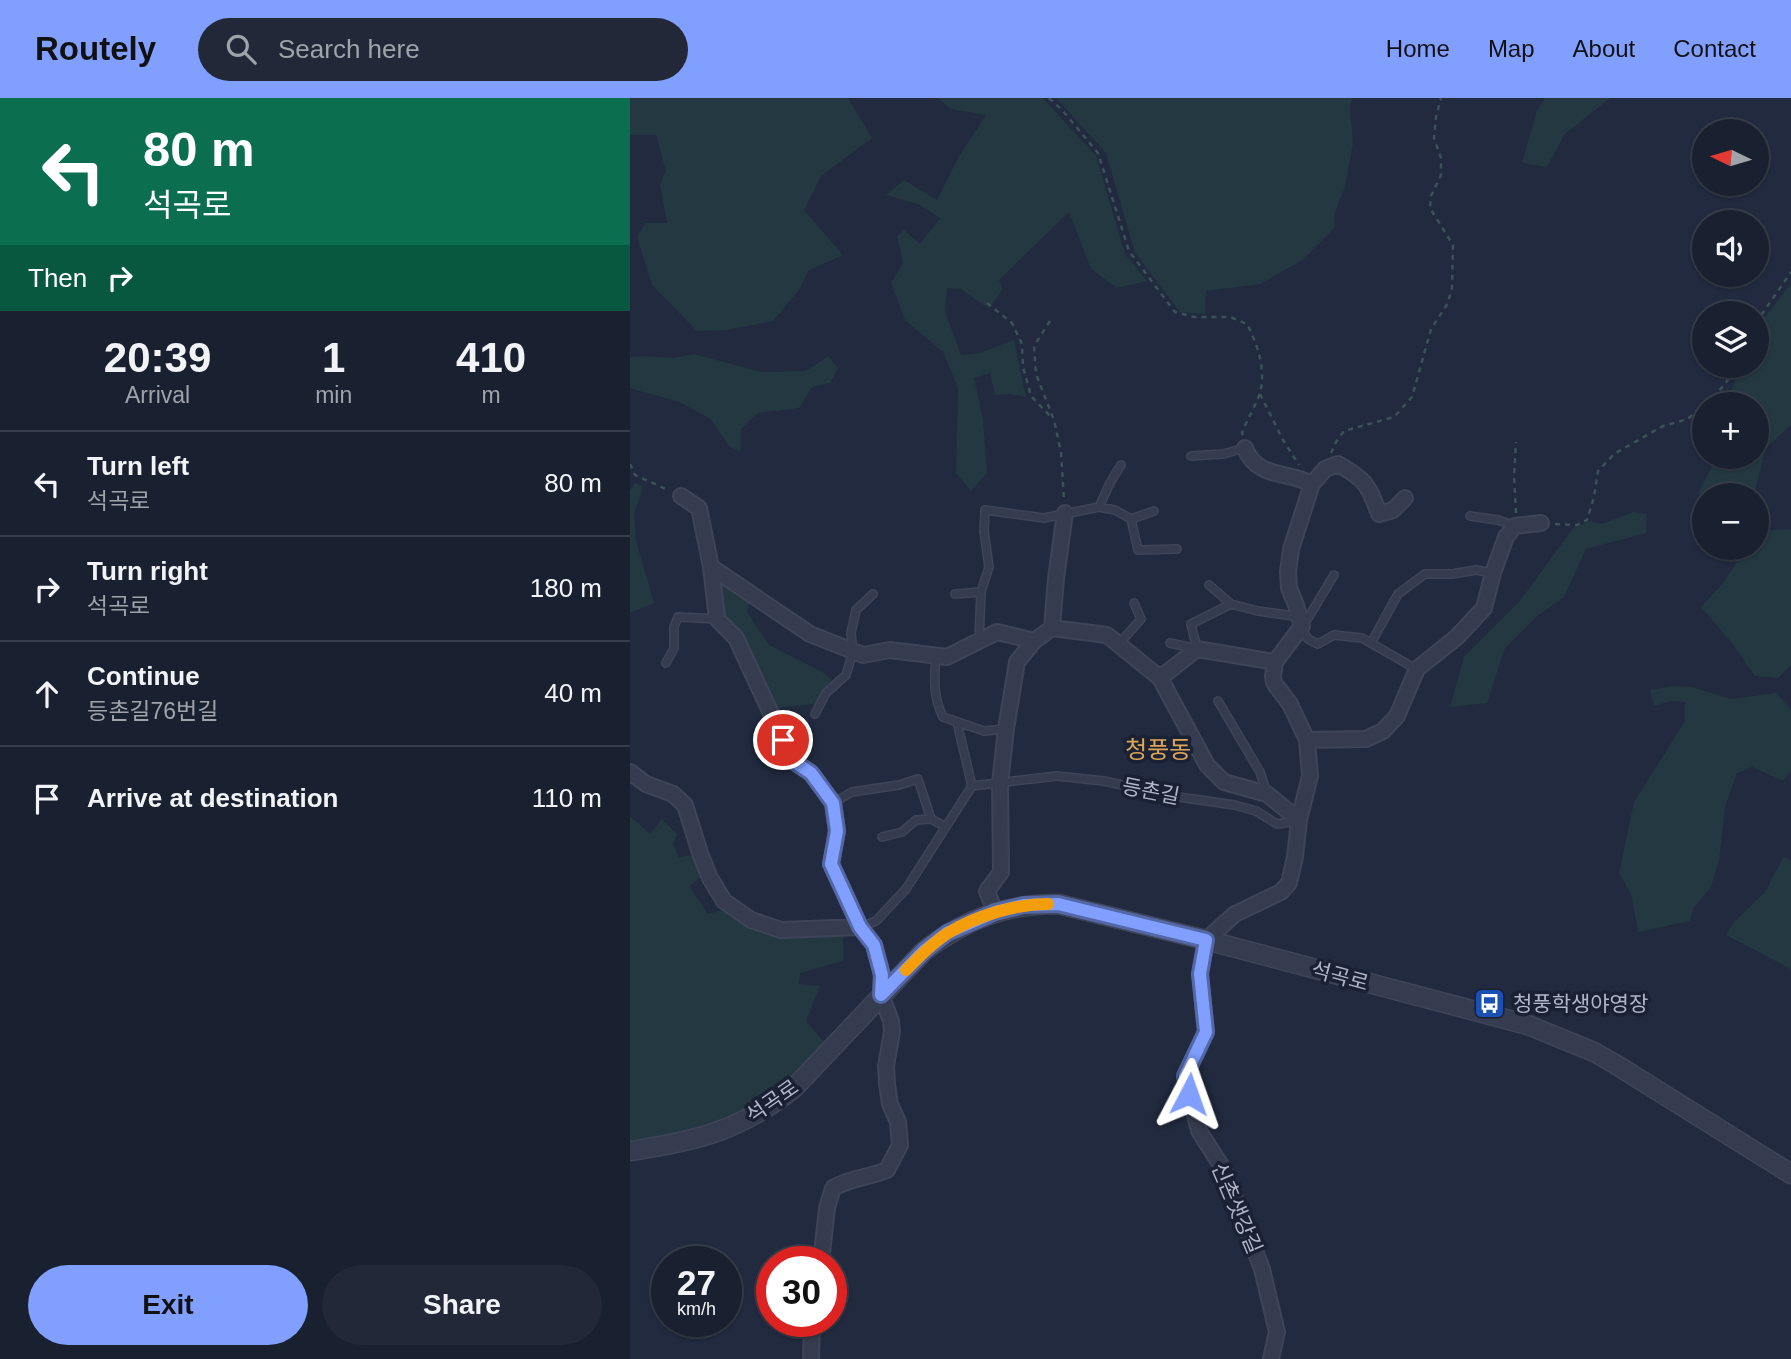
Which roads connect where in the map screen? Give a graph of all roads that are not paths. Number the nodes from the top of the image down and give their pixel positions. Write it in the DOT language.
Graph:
graph roads {
  1 [pos="1245,448"];
  2 [pos="1191,456"];
  3 [pos="1121,466"];
  4 [pos="1312,484"];
  5 [pos="681,496"];
  6 [pos="1405,498"];
  7 [pos="1099,507"];
  8 [pos="1154,511"];
  9 [pos="1065,513"];
  10 [pos="1470,516"];
  11 [pos="1130,519"];
  12 [pos="1541,523"];
  13 [pos="1515,526"];
  14 [pos="1177,549"];
  15 [pos="710,566"];
  16 [pos="1493,573"];
  17 [pos="1334,575"];
  18 [pos="1209,585"];
  19 [pos="981,592"];
  20 [pos="873,594"];
  21 [pos="955,594"];
  22 [pos="1135,603"];
  23 [pos="1231,604"];
  24 [pos="717,618"];
  25 [pos="1301,626"];
  26 [pos="1052,628"];
  27 [pos="979,641"];
  28 [pos="1034,641"];
  29 [pos="1170,643"];
  30 [pos="1371,643"];
  31 [pos="1119,644"];
  32 [pos="1197,649"];
  33 [pos="853,652"];
  34 [pos="936,656"];
  35 [pos="1275,662"];
  36 [pos="666,663"];
  37 [pos="1416,669"];
  38 [pos="1160,678"];
  39 [pos="1219,701"];
  40 [pos="815,714"];
  41 [pos="957,722"];
  42 [pos="1006,729"];
  43 [pos="1307,740"];
  44 [pos="630,772"];
  45 [pos="1000,783"];
  46 [pos="972,786"];
  47 [pos="1267,794"];
  48 [pos="833,803"];
  49 [pos="931,820"];
  50 [pos="1299,821"];
  51 [pos="946,827"];
  52 [pos="882,837"];
  53 [pos="995,912"];
  54 [pos="860,927"];
  55 [pos="1206,940"];
  56 [pos="881,995"];
  57 [pos="630,1151"];
  58 [pos="1791,1174"];
  59 [pos="823,1246"];
  60 [pos="812,1337"];
  61 [pos="811,1359"];
  62 [pos="1271,1359"];
  1 -- 2 [label="lane"];
  1 -- 4 [label="street"];
  3 -- 7 [label="lane"];
  4 -- 6 [label="street"];
  4 -- 25 [label="street"];
  5 -- 15 [label="street"];
  7 -- 9 [label="lane"];
  7 -- 11 [label="lane"];
  8 -- 11 [label="lane"];
  9 -- 19 [label="lane"];
  9 -- 26 [label="street"];
  10 -- 13 [label="lane"];
  11 -- 14 [label="lane"];
  12 -- 13 [label="street"];
  13 -- 16 [label="street"];
  15 -- 24 [label="street"];
  15 -- 33 [label="street"];
  16 -- 30 [label="lane"];
  16 -- 37 [label="street"];
  17 -- 25 [label="lane"];
  18 -- 23 [label="lane"];
  19 -- 21 [label="lane"];
  19 -- 27 [label="lane"];
  20 -- 33 [label="lane"];
  22 -- 31 [label="lane"];
  23 -- 25 [label="lane"];
  23 -- 32 [label="lane"];
  24 -- 36 [label="lane"];
  24 -- 48 [label="street"];
  25 -- 30 [label="lane"];
  25 -- 35 [label="street"];
  26 -- 28 [label="street"];
  26 -- 31 [label="street, 등촌길"];
  27 -- 28 [label="street"];
  27 -- 34 [label="street"];
  28 -- 42 [label="street"];
  29 -- 32 [label="lane"];
  30 -- 37 [label="lane"];
  31 -- 38 [label="street, 등촌길"];
  32 -- 35 [label="street"];
  32 -- 38 [label="street"];
  33 -- 34 [label="street"];
  33 -- 40 [label="lane"];
  34 -- 41 [label="lane"];
  35 -- 43 [label="street"];
  37 -- 43 [label="street"];
  38 -- 47 [label="street, 등촌길"];
  39 -- 47 [label="lane, 등촌길"];
  41 -- 42 [label="lane"];
  41 -- 46 [label="lane"];
  42 -- 45 [label="street"];
  43 -- 50 [label="street"];
  44 -- 54 [label="street"];
  45 -- 46 [label="lane, 등촌길"];
  45 -- 50 [label="lane, 등촌길"];
  45 -- 53 [label="street"];
  46 -- 51 [label="lane"];
  47 -- 50 [label="street, 등촌길"];
  48 -- 49 [label="lane"];
  48 -- 54 [label="street"];
  49 -- 51 [label="lane"];
  49 -- 52 [label="lane"];
  50 -- 55 [label="street"];
  51 -- 54 [label="lane"];
  53 -- 55 [label="street, 석곡로"];
  53 -- 56 [label="street, 석곡로"];
  54 -- 56 [label="street"];
  55 -- 58 [label="street, 석곡로"];
  55 -- 62 [label="street, 신촌샛강길"];
  56 -- 57 [label="street, 석곡로"];
  56 -- 59 [label="street"];
  60 -- 61 [label="street"];
}
